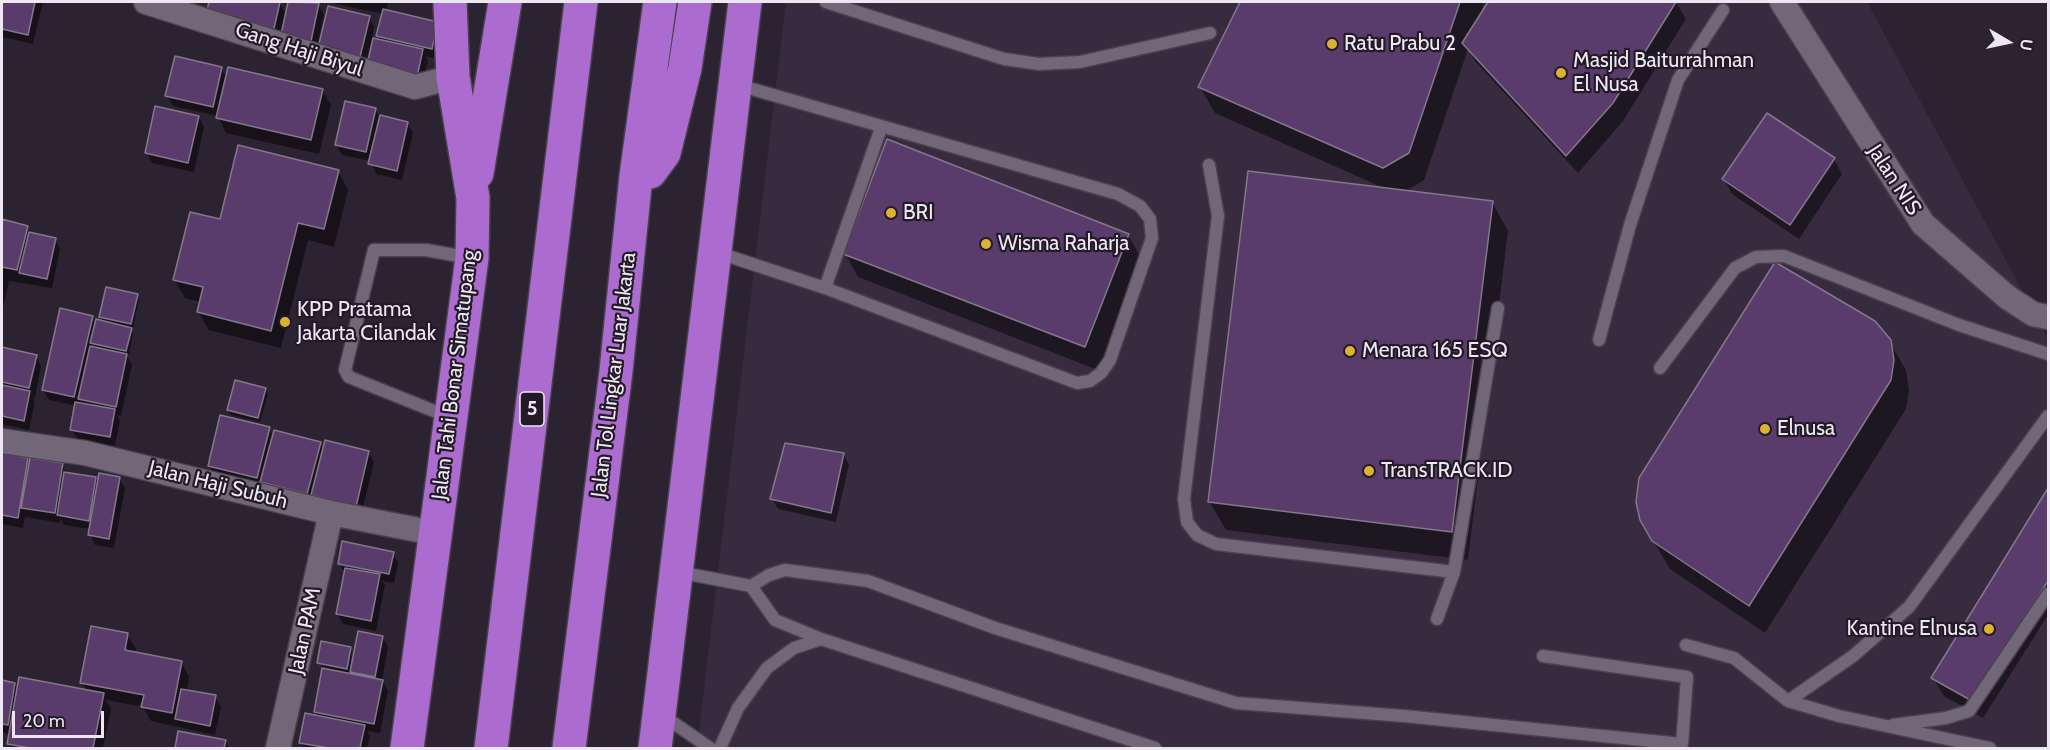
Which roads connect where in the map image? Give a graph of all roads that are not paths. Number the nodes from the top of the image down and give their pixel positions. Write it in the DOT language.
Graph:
graph roads {
  1 [pos="146,2"];
  2 [pos="450,2"];
  3 [pos="505,2"];
  4 [pos="561,2"];
  5 [pos="581,2"];
  6 [pos="660,2"];
  7 [pos="695,2"];
  8 [pos="745,2"];
  9 [pos="826,2"];
  10 [pos="1782,2"];
  11 [pos="1723,10"];
  12 [pos="1210,33"];
  13 [pos="453,77"];
  14 [pos="735,84"];
  15 [pos="568,111"];
  16 [pos="881,128"];
  17 [pos="1209,165"];
  18 [pos="636,176"];
  19 [pos="473,198"];
  20 [pos="715,252"];
  21 [pos="472,258"];
  22 [pos="825,288"];
  23 [pos="1498,308"];
  24 [pos="2049,317"];
  25 [pos="1599,340"];
  26 [pos="2049,354"];
  27 [pos="1660,368"];
  28 [pos="2049,416"];
  29 [pos="450,417"];
  30 [pos="2,441"];
  31 [pos="331,513"];
  32 [pos="434,533"];
  33 [pos="677,572"];
  34 [pos="1454,572"];
  35 [pos="751,586"];
  36 [pos="2049,594"];
  37 [pos="1437,619"];
  38 [pos="821,639"];
  39 [pos="1686,645"];
  40 [pos="1543,656"];
  41 [pos="1788,701"];
  42 [pos="496,707"];
  43 [pos="660,714"];
  44 [pos="1893,725"];
  45 [pos="1686,747"];
  46 [pos="278,748"];
  47 [pos="407,748"];
  48 [pos="476,748"];
  49 [pos="491,748"];
  50 [pos="569,748"];
  51 [pos="655,748"];
  52 [pos="710,748"];
  53 [pos="720,748"];
  54 [pos="1155,748"];
  55 [pos="1990,748"];
  1 -- 13 [label="street, Gang Haji Biyul"];
  2 -- 13 [label="highway, Jalan Tahi Bonar Simatupang"];
  3 -- 19 [label="highway"];
  4 -- 15 [label="highway"];
  5 -- 15 [label="highway, 5"];
  6 -- 18 [label="highway, Jalan Tol Lingkar Luar Jakarta"];
  7 -- 18 [label="highway"];
  8 -- 14 [label="highway"];
  9 -- 12 [label="lane"];
  10 -- 24 [label="street, Jalan NIS"];
  11 -- 25 [label="lane"];
  13 -- 19 [label="highway, Jalan Tahi Bonar Simatupang"];
  14 -- 16 [label="lane"];
  14 -- 20 [label="highway"];
  15 -- 42 [label="highway, 5"];
  16 -- 22 [label="lane"];
  16 -- 22 [label="lane"];
  17 -- 34 [label="lane"];
  18 -- 50 [label="highway, Jalan Tol Lingkar Luar Jakarta"];
  19 -- 21 [label="highway, Jalan Tahi Bonar Simatupang"];
  20 -- 22 [label="lane"];
  20 -- 33 [label="highway"];
  21 -- 29 [label="highway, Jalan Tahi Bonar Simatupang"];
  21 -- 29 [label="lane"];
  23 -- 34 [label="lane"];
  26 -- 27 [label="lane"];
  28 -- 41 [label="lane"];
  29 -- 32 [label="highway, Jalan Tahi Bonar Simatupang"];
  30 -- 31 [label="street, Jalan Haji Subuh"];
  31 -- 32 [label="street, Jalan Haji Subuh"];
  31 -- 46 [label="street, Jalan PAM"];
  32 -- 47 [label="highway, Jalan Tahi Bonar Simatupang"];
  33 -- 35 [label="lane"];
  33 -- 43 [label="highway"];
  34 -- 37 [label="lane"];
  35 -- 38 [label="lane"];
  35 -- 45 [label="lane"];
  36 -- 44 [label="lane"];
  38 -- 53 [label="lane"];
  38 -- 54 [label="lane"];
  39 -- 41 [label="lane"];
  40 -- 45 [label="lane"];
  41 -- 44 [label="lane"];
  42 -- 48 [label="highway"];
  42 -- 49 [label="highway, 5"];
  43 -- 51 [label="highway"];
  43 -- 52 [label="lane"];
  44 -- 55 [label="lane"];
}
